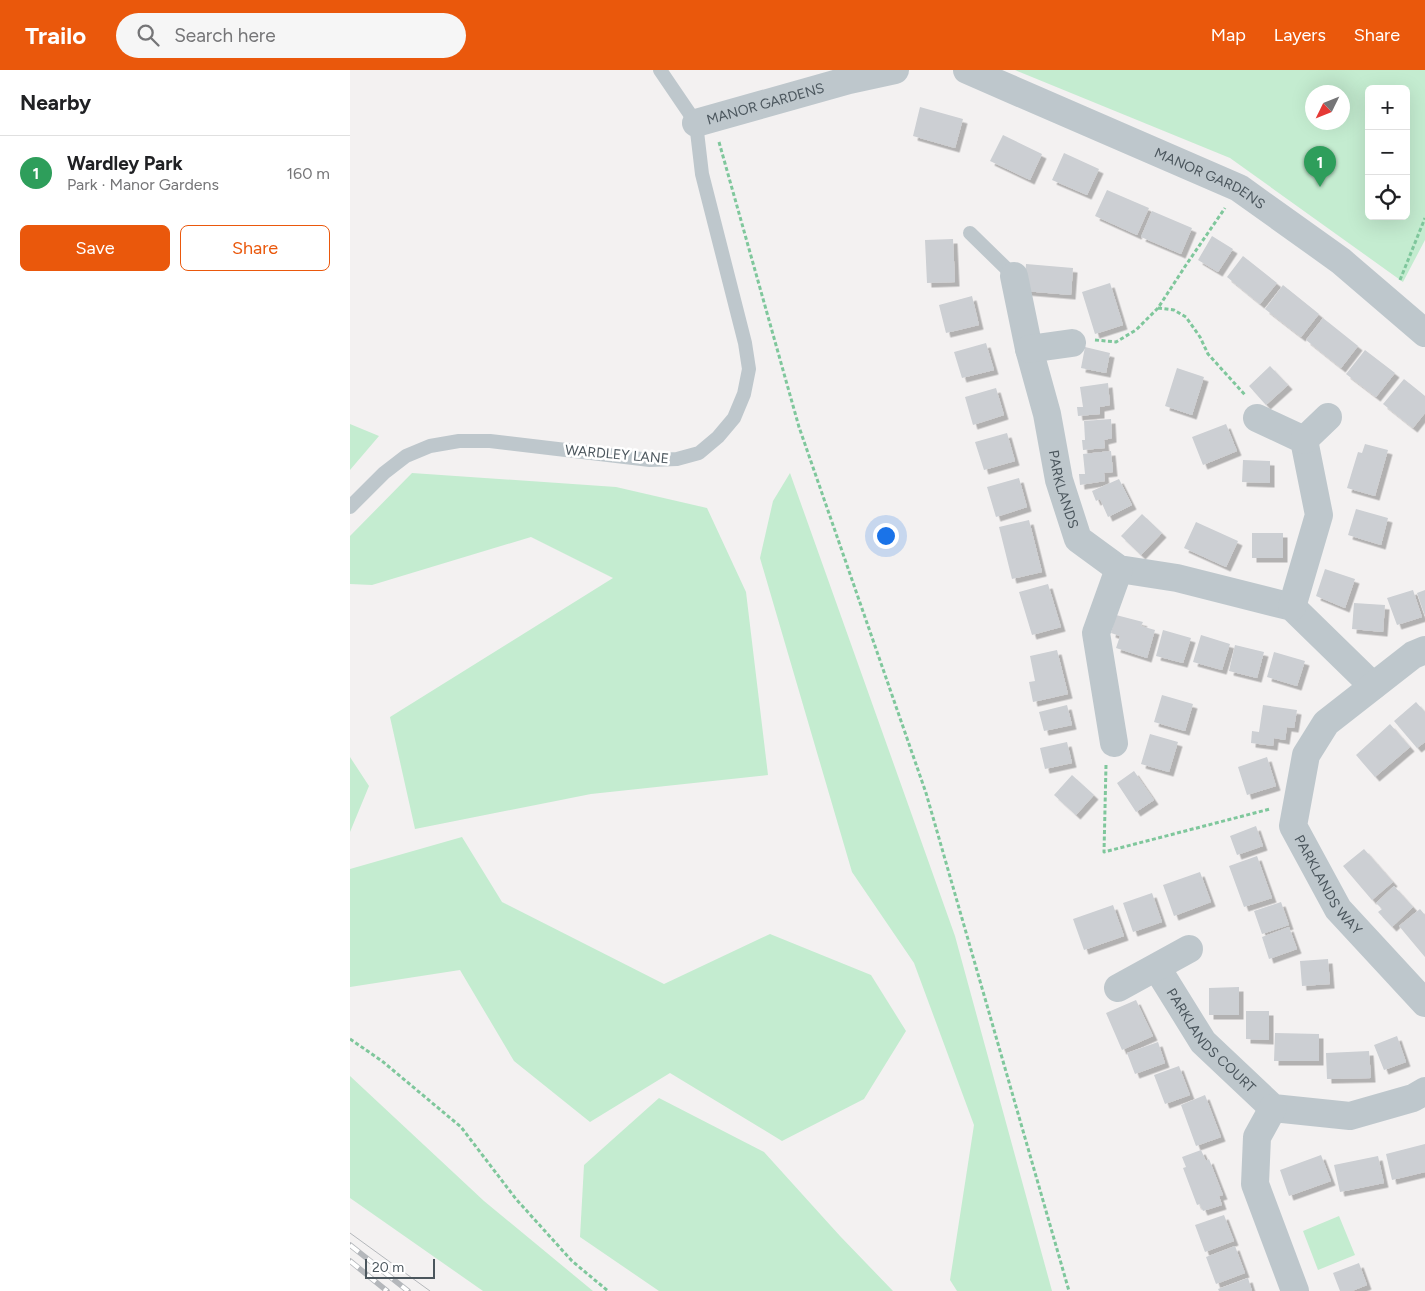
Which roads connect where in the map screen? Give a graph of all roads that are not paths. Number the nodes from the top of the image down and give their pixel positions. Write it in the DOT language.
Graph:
graph roads {
  1 [pos="660,70"];
  2 [pos="895,70"];
  3 [pos="966,70"];
  4 [pos="848,75"];
  5 [pos="713,118"];
  6 [pos="970,233"];
  7 [pos="1014,276"];
  8 [pos="1425,333"];
  9 [pos="1072,343"];
  10 [pos="1029,349"];
  11 [pos="1328,417"];
  12 [pos="1257,418"];
  13 [pos="1304,440"];
  14 [pos="350,507"];
  15 [pos="1119,569"];
  16 [pos="1292,606"];
  17 [pos="1425,650"];
  18 [pos="1373,686"];
  19 [pos="1114,743"];
  20 [pos="1189,949"];
  21 [pos="1157,968"];
  22 [pos="1118,988"];
  23 [pos="1425,1003"];
  24 [pos="1425,1091"];
  25 [pos="1273,1108"];
  26 [pos="1296,1291"];
  1 -- 5 [label="lane, WARDLEY LANE"];
  2 -- 4 [label="street, MANOR GARDENS"];
  3 -- 8 [label="street, MANOR GARDENS"];
  4 -- 5 [label="street, MANOR GARDENS"];
  5 -- 14 [label="lane, WARDLEY LANE"];
  6 -- 7 [label="lane"];
  7 -- 10 [label="street, PARKLANDS"];
  9 -- 10 [label="street"];
  10 -- 15 [label="street, PARKLANDS"];
  11 -- 13 [label="street"];
  12 -- 13 [label="street"];
  13 -- 16 [label="street"];
  15 -- 16 [label="street, PARKLANDS"];
  15 -- 19 [label="street"];
  16 -- 18 [label="street"];
  17 -- 18 [label="street, PARKLANDS WAY"];
  18 -- 23 [label="street, PARKLANDS WAY"];
  20 -- 21 [label="street"];
  21 -- 22 [label="street"];
  21 -- 25 [label="street, PARKLANDS COURT"];
  24 -- 25 [label="street"];
  25 -- 26 [label="street"];
}
